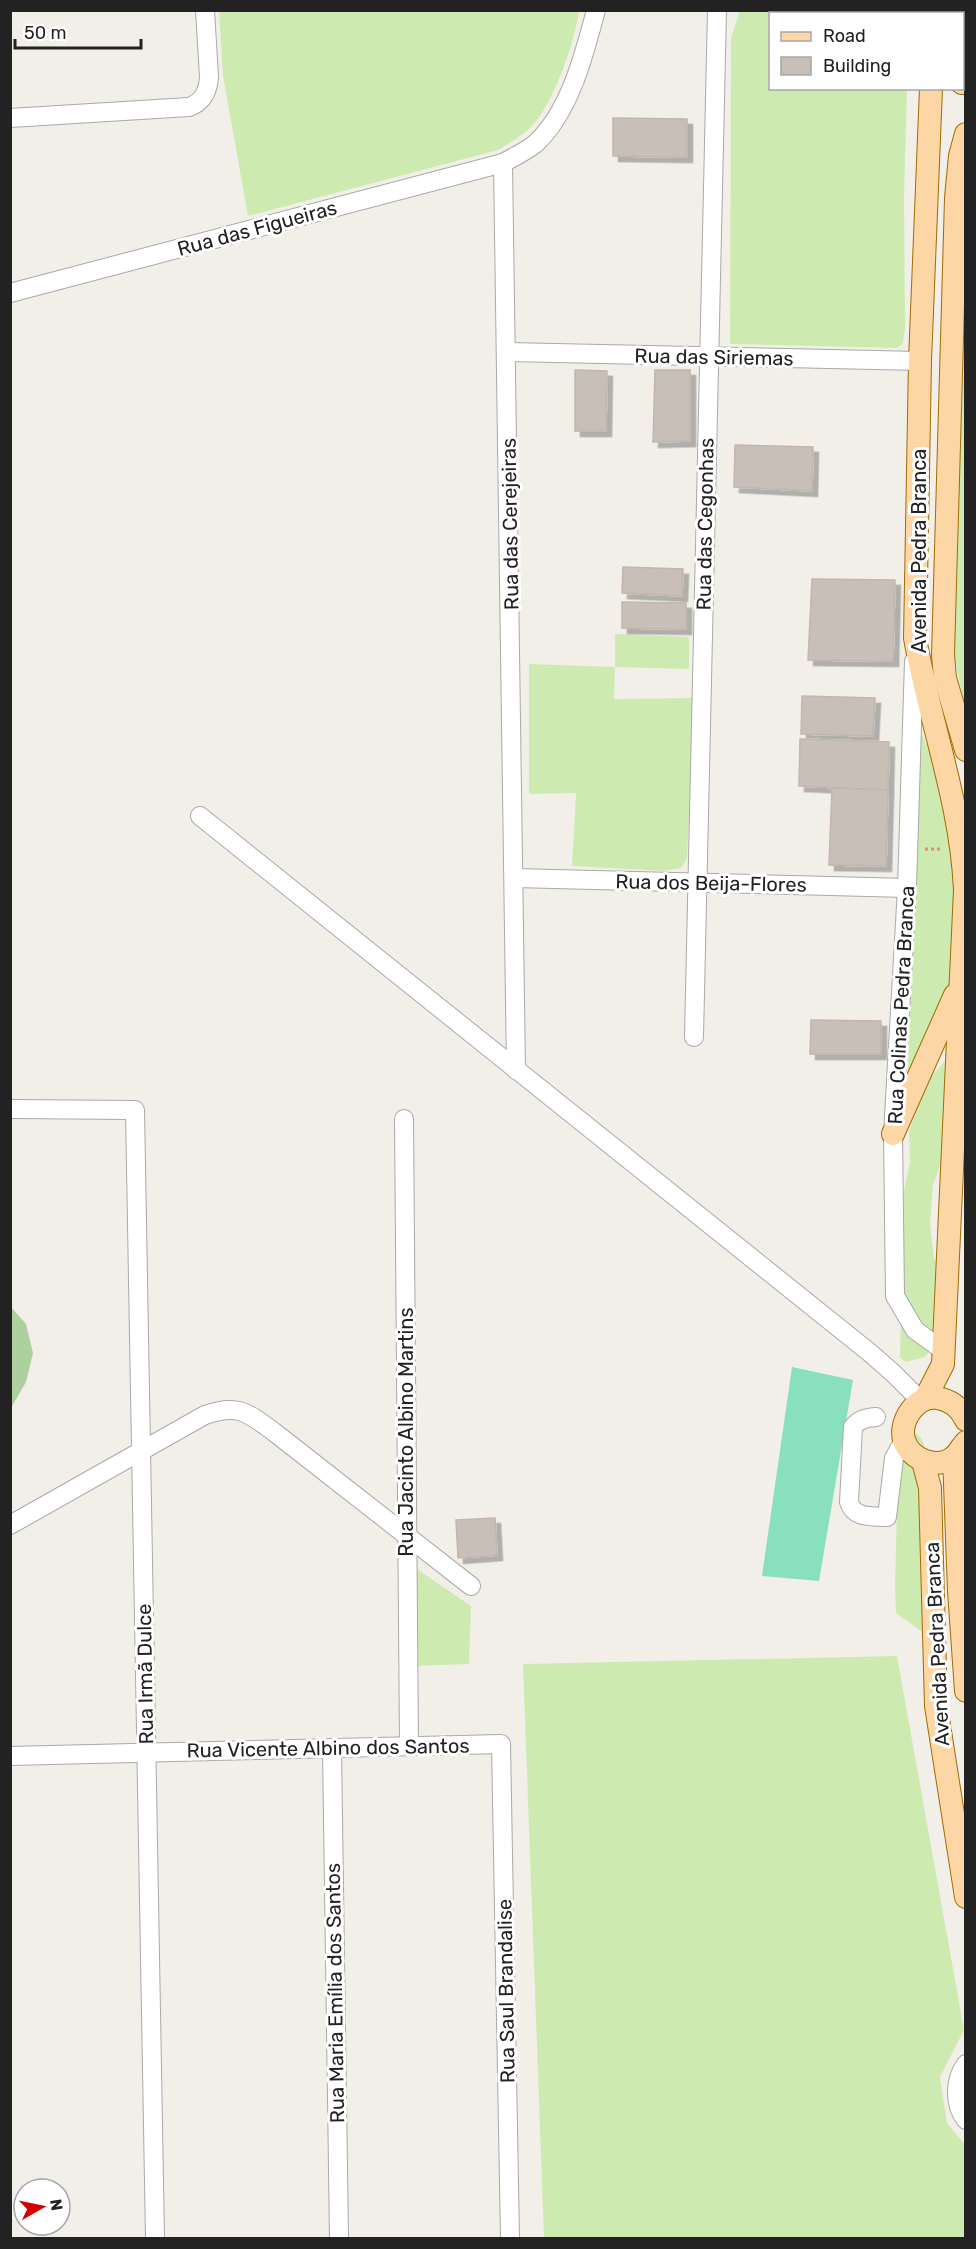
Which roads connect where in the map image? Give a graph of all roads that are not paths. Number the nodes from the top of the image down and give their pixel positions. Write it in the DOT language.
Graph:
graph roads {
  1 [pos="205,10"];
  2 [pos="596,10"];
  3 [pos="717,10"];
  4 [pos="931,90"];
  5 [pos="10,118"];
  6 [pos="966,134"];
  7 [pos="504,163"];
  8 [pos="10,293"];
  9 [pos="507,352"];
  10 [pos="709,357"];
  11 [pos="920,361"];
  12 [pos="915,638"];
  13 [pos="966,750"];
  14 [pos="200,816"];
  15 [pos="514,878"];
  16 [pos="697,884"];
  17 [pos="908,888"];
  18 [pos="961,982"];
  19 [pos="694,1037"];
  20 [pos="516,1070"];
  21 [pos="10,1109"];
  22 [pos="404,1119"];
  23 [pos="894,1134"];
  24 [pos="944,1351"];
  25 [pos="923,1400"];
  26 [pos="965,1415"];
  27 [pos="876,1417"];
  28 [pos="904,1440"];
  29 [pos="141,1451"];
  30 [pos="961,1452"];
  31 [pos="923,1461"];
  32 [pos="10,1525"];
  33 [pos="407,1537"];
  34 [pos="966,1539"];
  35 [pos="471,1586"];
  36 [pos="959,1592"];
  37 [pos="966,1691"];
  38 [pos="501,1743"];
  39 [pos="409,1746"];
  40 [pos="332,1748"];
  41 [pos="147,1752"];
  42 [pos="10,1756"];
  43 [pos="966,1898"];
  44 [pos="966,2064"];
  45 [pos="966,2120"];
  46 [pos="155,2238"];
  47 [pos="339,2238"];
  48 [pos="510,2238"];
  1 -- 5 [label="street"];
  2 -- 7 [label="street"];
  3 -- 10 [label="street, Rua das Cegonhas"];
  4 -- 11 [label="main road, Avenida Pedra Branca"];
  6 -- 13 [label="main road, Avenida Pedra Branca"];
  7 -- 8 [label="street, Rua das Figueiras"];
  7 -- 9 [label="street, Rua das Cerejeiras"];
  9 -- 10 [label="street, Rua das Siriemas"];
  9 -- 15 [label="street, Rua das Cerejeiras"];
  10 -- 11 [label="street, Rua das Siriemas"];
  10 -- 16 [label="street, Rua das Cegonhas"];
  11 -- 12 [label="main road, Avenida Pedra Branca"];
  12 -- 17 [label="street, Rua Colinas Pedra Branca"];
  12 -- 18 [label="main road, Avenida Pedra Branca"];
  14 -- 20 [label="street"];
  15 -- 16 [label="street, Rua dos Beija-Flores"];
  15 -- 20 [label="street, Rua das Cerejeiras"];
  16 -- 17 [label="street, Rua dos Beija-Flores"];
  16 -- 19 [label="street, Rua das Cegonhas"];
  17 -- 23 [label="street, Rua Colinas Pedra Branca"];
  18 -- 23 [label="main road"];
  18 -- 24 [label="main road, Avenida Pedra Branca"];
  20 -- 25 [label="street"];
  21 -- 29 [label="street, Rua Irmã Dulce"];
  22 -- 33 [label="street, Rua Jacinto Albino Martins"];
  23 -- 24 [label="street, Rua Colinas Pedra Branca"];
  24 -- 25 [label="main road, Avenida Pedra Branca"];
  25 -- 26 [label="main road"];
  25 -- 28 [label="main road, Avenida Pedra Branca"];
  27 -- 28 [label="street"];
  28 -- 31 [label="main road"];
  29 -- 32 [label="street"];
  29 -- 33 [label="street"];
  29 -- 41 [label="street, Rua Irmã Dulce"];
  30 -- 31 [label="main road"];
  30 -- 36 [label="main road, Avenida Pedra Branca"];
  31 -- 43 [label="main road, Avenida Pedra Branca"];
  33 -- 35 [label="street"];
  33 -- 39 [label="street, Rua Jacinto Albino Martins"];
  34 -- 36 [label="main road"];
  36 -- 37 [label="main road, Avenida Pedra Branca"];
  38 -- 39 [label="street, Rua Vicente Albino dos Santos"];
  38 -- 48 [label="street, Rua Saul Brandalise"];
  39 -- 40 [label="street, Rua Vicente Albino dos Santos"];
  40 -- 41 [label="street, Rua Vicente Albino dos Santos"];
  40 -- 47 [label="street, Rua Maria Emília dos Santos"];
  41 -- 42 [label="street, Rua Vicente Albino dos Santos"];
  41 -- 46 [label="street, Rua Irmã Dulce"];
  44 -- 45 [label="street"];
}
